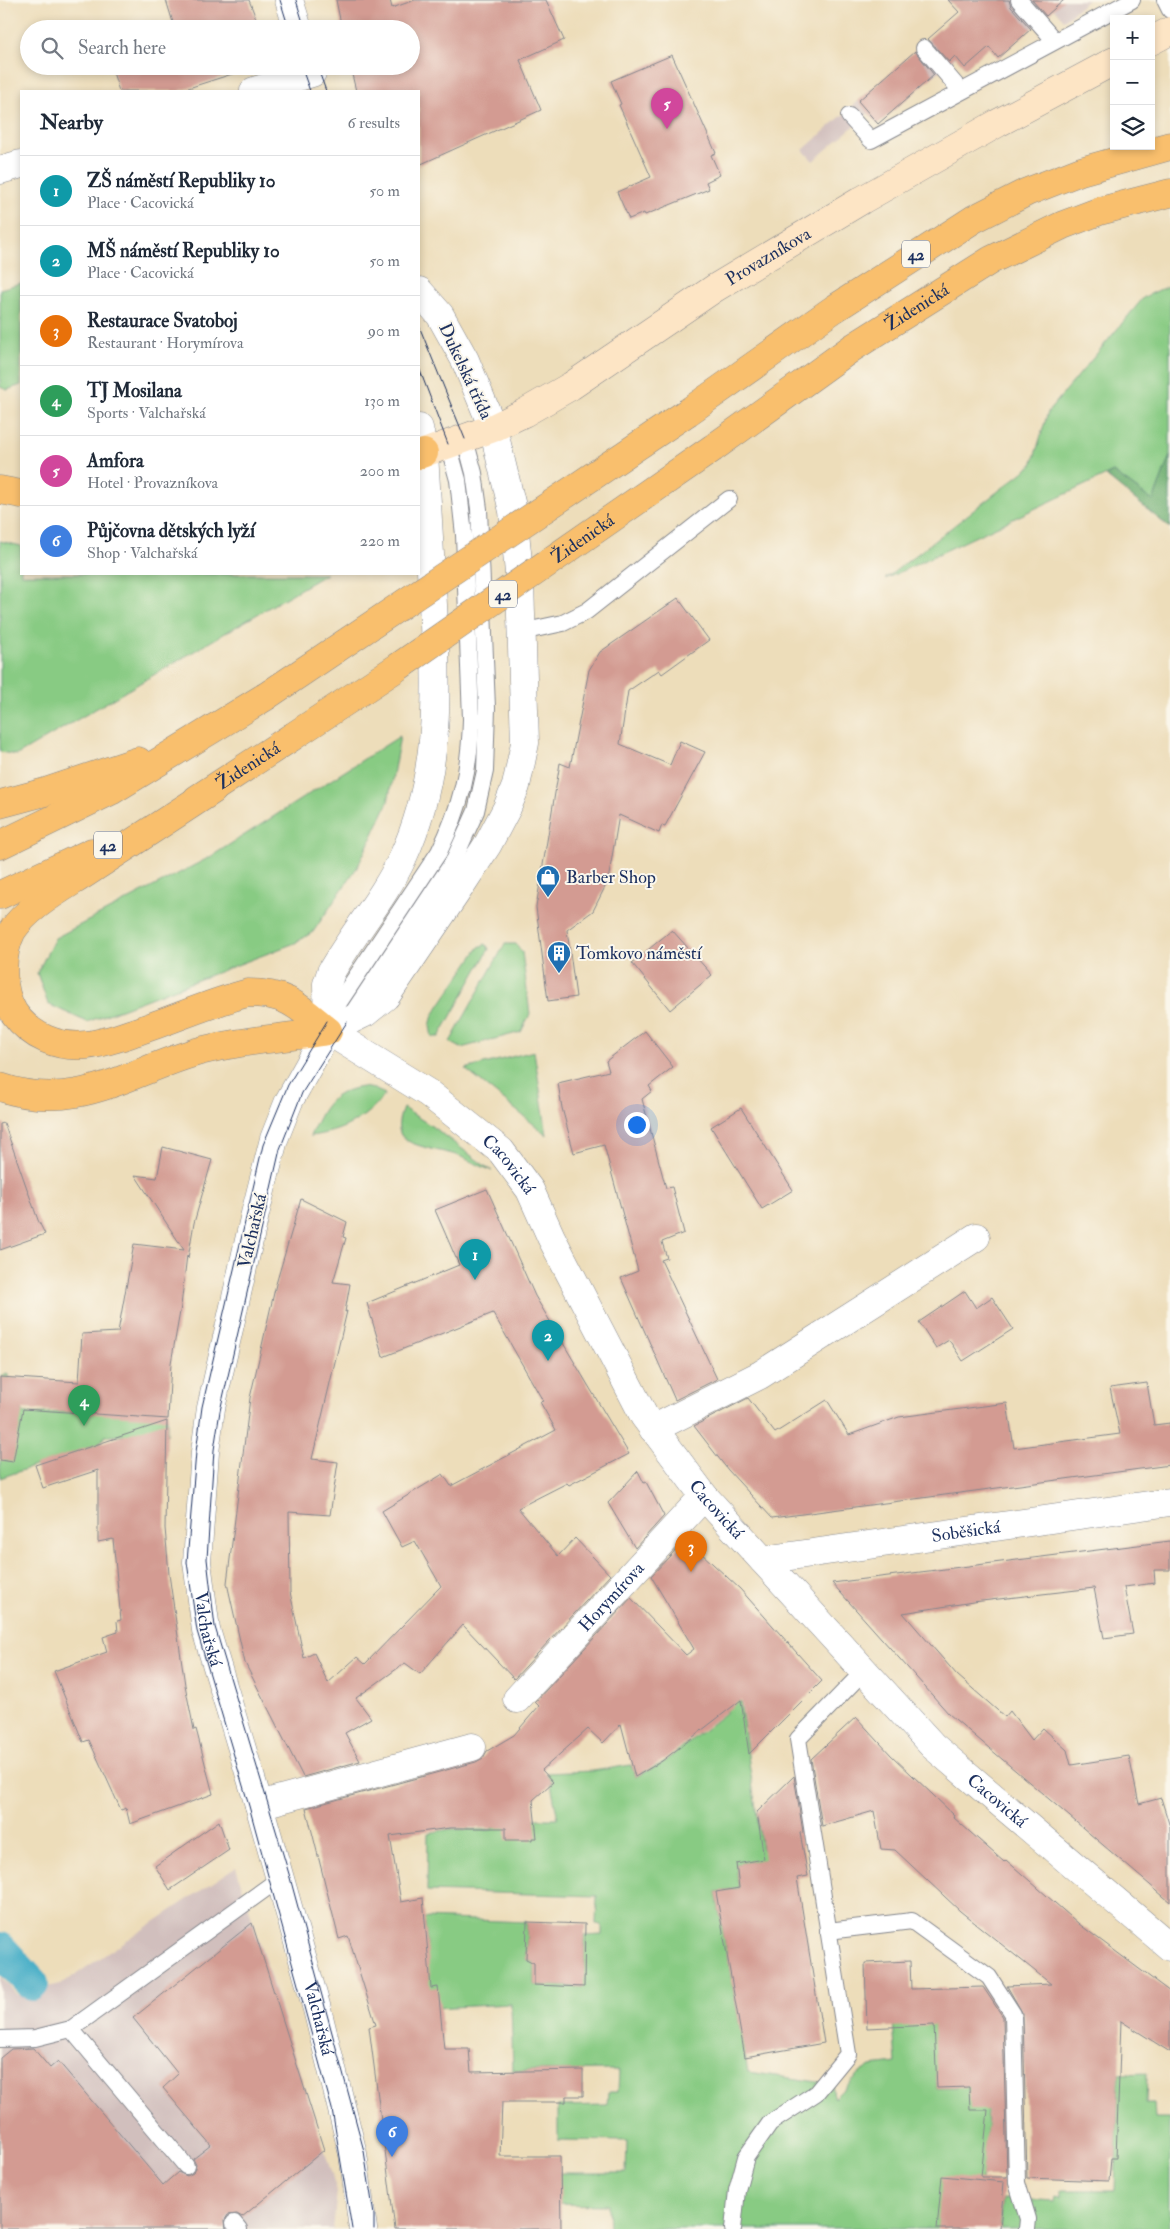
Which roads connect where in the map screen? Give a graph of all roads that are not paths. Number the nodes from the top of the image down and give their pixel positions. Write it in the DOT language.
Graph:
graph roads {
  1 [pos="289,0"];
  2 [pos="1019,0"];
  3 [pos="1132,0"];
  4 [pos="1165,0"];
  5 [pos="1170,10"];
  6 [pos="295,20"];
  7 [pos="1170,31"];
  8 [pos="1155,39"];
  9 [pos="1054,40"];
  10 [pos="924,48"];
  11 [pos="1110,63"];
  12 [pos="313,77"];
  13 [pos="258,90"];
  14 [pos="961,91"];
  15 [pos="849,116"];
  16 [pos="1170,146"];
  17 [pos="20,164"];
  18 [pos="0,170"];
  19 [pos="1170,193"];
  20 [pos="420,292"];
  21 [pos="493,428"];
  22 [pos="435,444"];
  23 [pos="0,490"];
  24 [pos="20,494"];
  25 [pos="730,499"];
  26 [pos="521,632"];
  27 [pos="189,744"];
  28 [pos="213,790"];
  29 [pos="0,804"];
  30 [pos="0,845"];
  31 [pos="0,895"];
  32 [pos="334,1025"];
  33 [pos="0,1087"];
  34 [pos="976,1237"];
  35 [pos="653,1428"];
  36 [pos="704,1496"];
  37 [pos="1170,1502"];
  38 [pos="763,1560"];
  39 [pos="864,1671"];
  40 [pos="517,1699"];
  41 [pos="472,1747"];
  42 [pos="259,1805"];
  43 [pos="279,1879"];
  44 [pos="828,1931"];
  45 [pos="1170,1946"];
  46 [pos="71,2029"];
  47 [pos="0,2039"];
  48 [pos="186,2166"];
  49 [pos="363,2229"];
  50 [pos="733,2229"];
  51 [pos="1027,2229"];
  1 -- 6 [label="street"];
  2 -- 9 [label="lane"];
  3 -- 9 [label="lane"];
  4 -- 5 [label="lane"];
  7 -- 8 [label="main road"];
  9 -- 14 [label="lane"];
  10 -- 14 [label="lane"];
  11 -- 21 [label="main road, Provazníkova"];
  12 -- 13 [label="street"];
  14 -- 15 [label="lane"];
  16 -- 27 [label="highway, 42, bridge"];
  17 -- 18 [label="street"];
  19 -- 28 [label="highway, Židenická / 42, bridge"];
  20 -- 21 [label="street, Dukelská třída"];
  21 -- 22 [label="main road, Provazníkova"];
  21 -- 26 [label="street"];
  22 -- 32 [label="street"];
  22 -- 32 [label="lane"];
  23 -- 24 [label="highway"];
  25 -- 26 [label="lane"];
  26 -- 32 [label="street"];
  27 -- 29 [label="highway"];
  27 -- 30 [label="highway, 42"];
  28 -- 31 [label="highway, Židenická / 42"];
  28 -- 32 [label="highway"];
  32 -- 33 [label="highway"];
  32 -- 35 [label="street, Cacovická"];
  32 -- 42 [label="street, Valchařská"];
  34 -- 35 [label="street"];
  35 -- 36 [label="street, Cacovická"];
  36 -- 38 [label="street, Cacovická"];
  36 -- 40 [label="street, Horymírova"];
  37 -- 38 [label="street, Soběšická"];
  38 -- 39 [label="street, Cacovická"];
  39 -- 44 [label="lane"];
  39 -- 45 [label="street, Cacovická"];
  41 -- 42 [label="street"];
  42 -- 43 [label="street, Valchařská"];
  43 -- 46 [label="lane"];
  43 -- 49 [label="street, Valchařská"];
  44 -- 50 [label="lane"];
  44 -- 51 [label="lane"];
  46 -- 47 [label="lane"];
  46 -- 48 [label="lane"];
}
